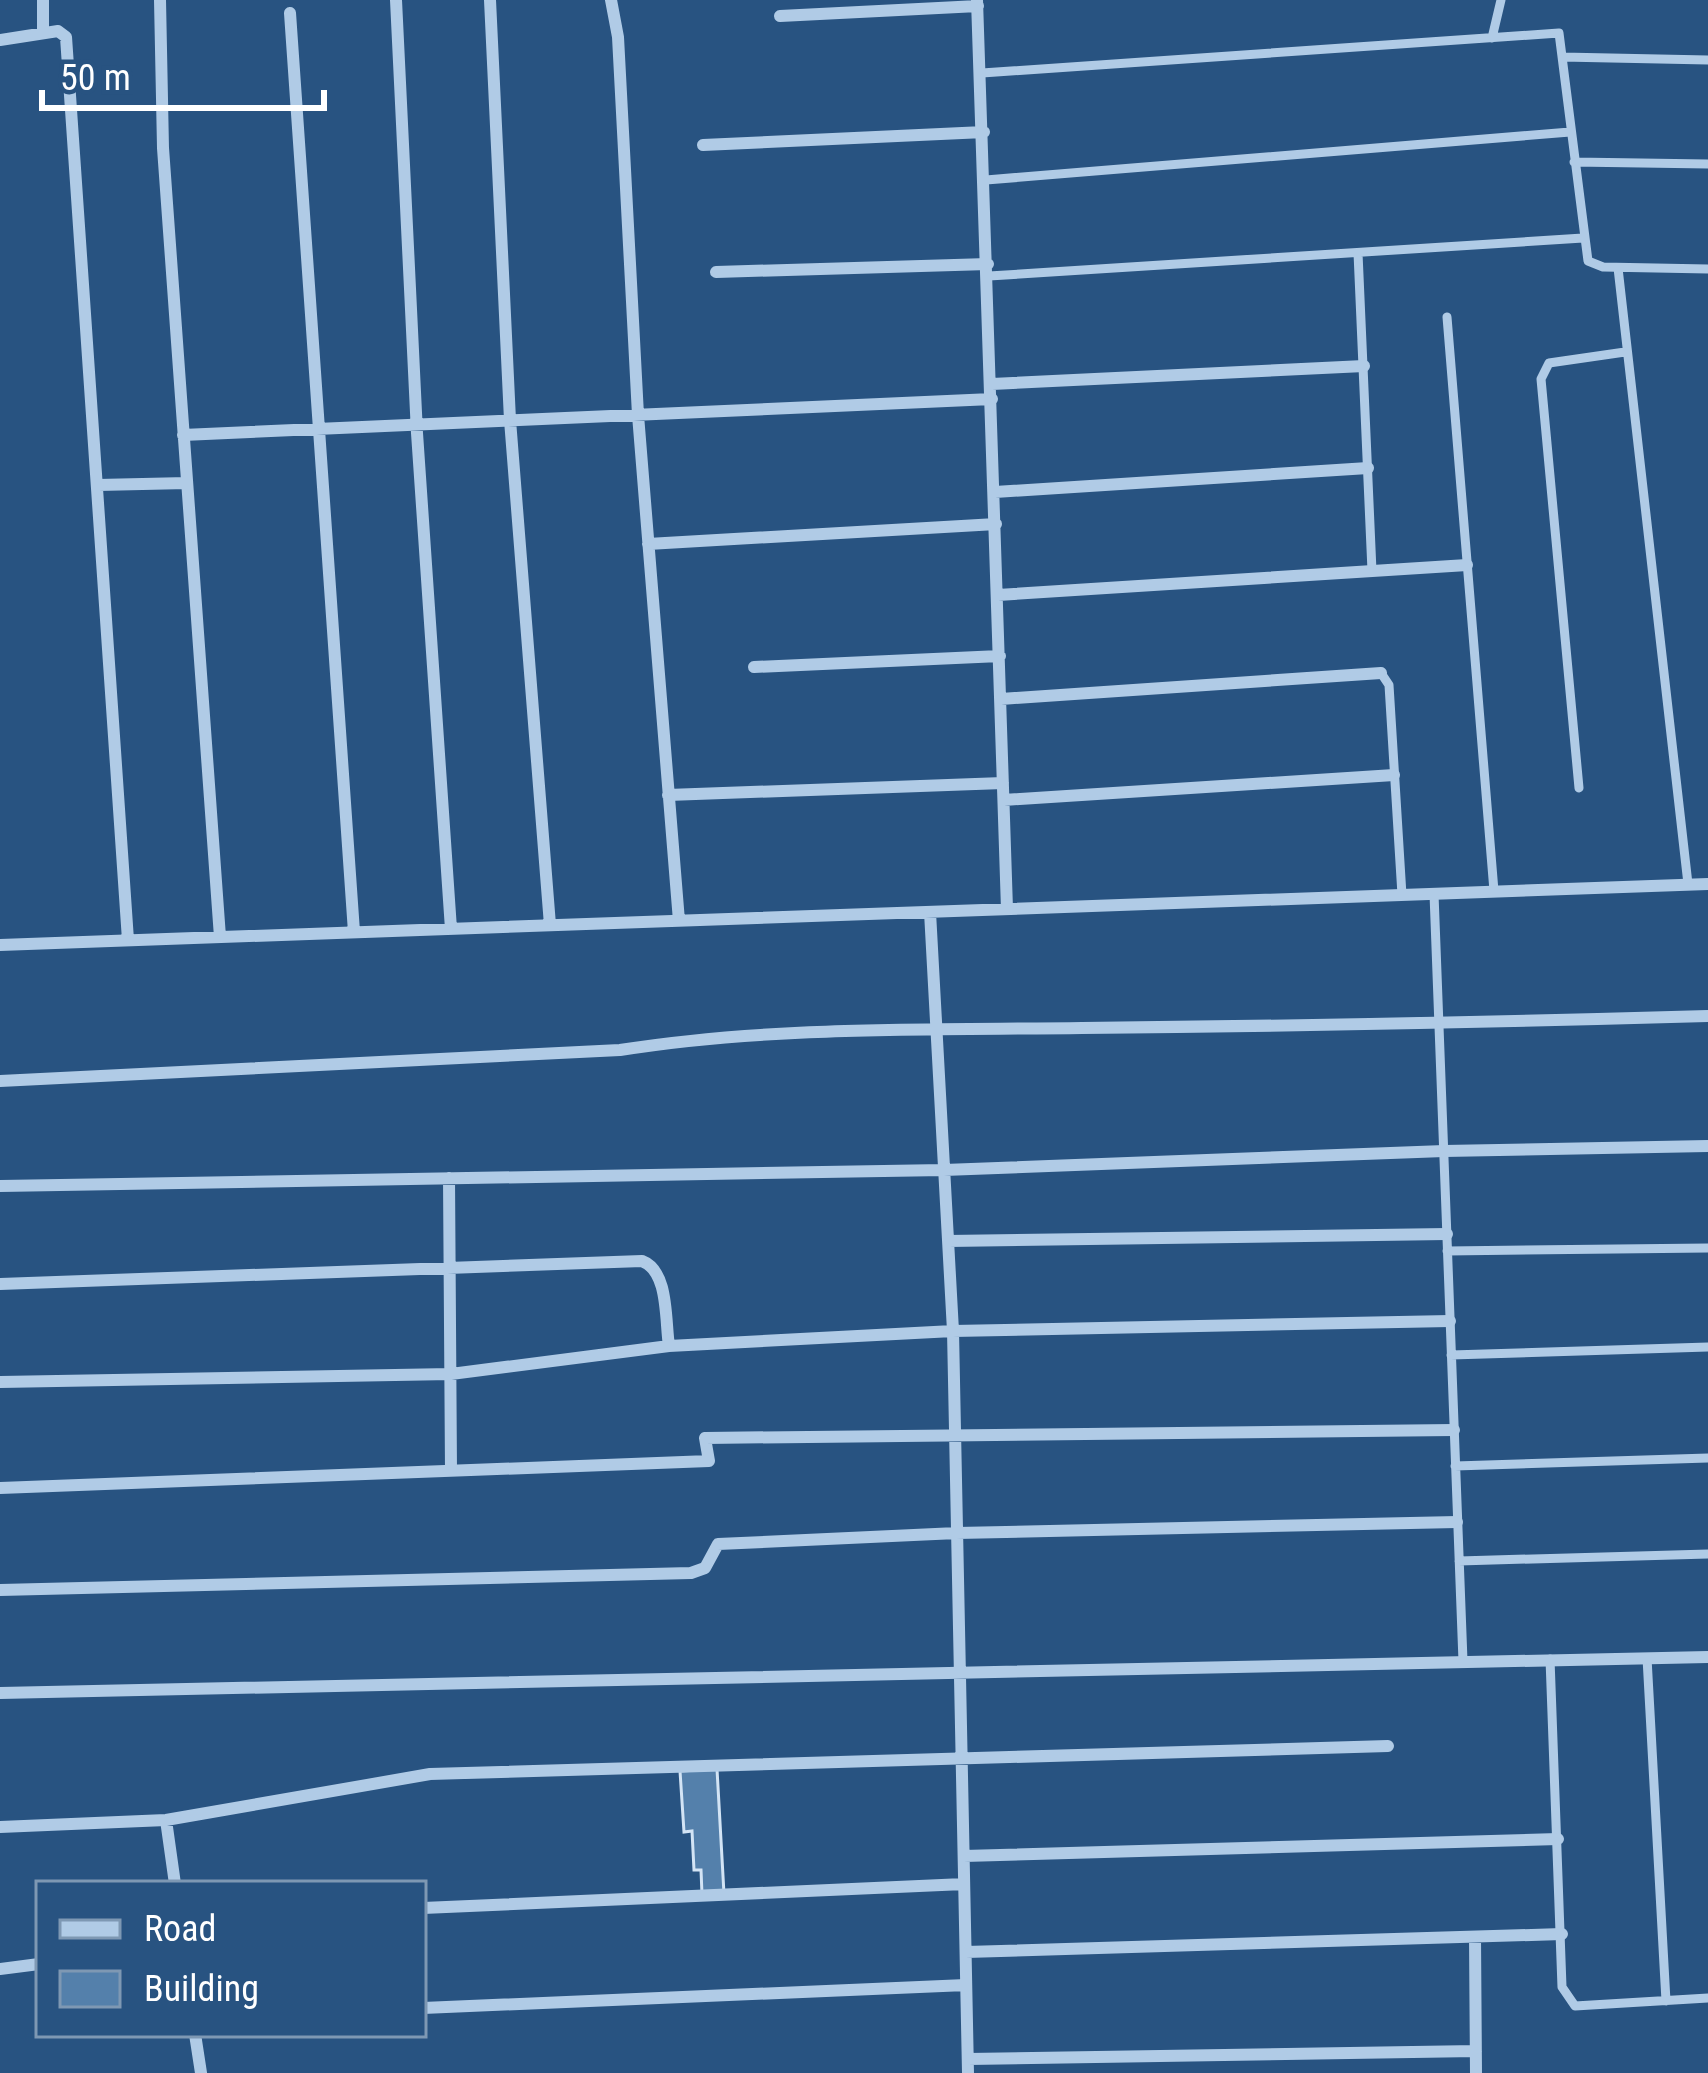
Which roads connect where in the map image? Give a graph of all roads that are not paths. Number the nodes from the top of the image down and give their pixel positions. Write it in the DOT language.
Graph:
graph roads {
  1 [pos="43,0"];
  2 [pos="160,0"];
  3 [pos="396,0"];
  4 [pos="490,0"];
  5 [pos="611,0"];
  6 [pos="1501,0"];
  7 [pos="978,3"];
  8 [pos="290,13"];
  9 [pos="780,16"];
  10 [pos="43,32"];
  11 [pos="1492,38"];
  12 [pos="0,40"];
  13 [pos="1562,57"];
  14 [pos="1708,60"];
  15 [pos="982,73"];
  16 [pos="984,132"];
  17 [pos="1570,132"];
  18 [pos="703,146"];
  19 [pos="1574,162"];
  20 [pos="1708,164"];
  21 [pos="986,179"];
  22 [pos="1583,238"];
  23 [pos="1358,253"];
  24 [pos="1618,268"];
  25 [pos="1708,269"];
  26 [pos="988,270"];
  27 [pos="716,272"];
  28 [pos="1447,317"];
  29 [pos="1625,352"];
  30 [pos="1364,366"];
  31 [pos="992,392"];
  32 [pos="638,415"];
  33 [pos="510,420"];
  34 [pos="416,425"];
  35 [pos="319,429"];
  36 [pos="183,435"];
  37 [pos="1368,468"];
  38 [pos="187,483"];
  39 [pos="98,485"];
  40 [pos="995,492"];
  41 [pos="996,524"];
  42 [pos="648,544"];
  43 [pos="1467,565"];
  44 [pos="1372,571"];
  45 [pos="998,595"];
  46 [pos="1000,656"];
  47 [pos="754,667"];
  48 [pos="1382,673"];
  49 [pos="1001,699"];
  50 [pos="1394,775"];
  51 [pos="1004,783"];
  52 [pos="1579,788"];
  53 [pos="668,795"];
  54 [pos="1004,800"];
  55 [pos="1688,884"];
  56 [pos="1708,884"];
  57 [pos="1494,891"];
  58 [pos="1434,894"];
  59 [pos="1402,895"];
  60 [pos="1007,909"];
  61 [pos="930,912"];
  62 [pos="679,921"];
  63 [pos="550,925"];
  64 [pos="452,929"];
  65 [pos="354,932"];
  66 [pos="220,937"];
  67 [pos="128,940"];
  68 [pos="0,945"];
  69 [pos="1708,1016"];
  70 [pos="1439,1024"];
  71 [pos="936,1030"];
  72 [pos="0,1081"];
  73 [pos="1708,1146"];
  74 [pos="1444,1151"];
  75 [pos="944,1170"];
  76 [pos="448,1178"];
  77 [pos="0,1186"];
  78 [pos="1447,1234"];
  79 [pos="948,1241"];
  80 [pos="1708,1248"];
  81 [pos="1448,1251"];
  82 [pos="450,1270"];
  83 [pos="0,1284"];
  84 [pos="1450,1321"];
  85 [pos="953,1331"];
  86 [pos="669,1346"];
  87 [pos="1708,1347"];
  88 [pos="1451,1355"];
  89 [pos="451,1374"];
  90 [pos="0,1382"];
  91 [pos="1454,1430"];
  92 [pos="955,1435"];
  93 [pos="1708,1458"];
  94 [pos="1455,1466"];
  95 [pos="451,1470"];
  96 [pos="0,1489"];
  97 [pos="1457,1522"];
  98 [pos="957,1533"];
  99 [pos="1708,1554"];
  100 [pos="1459,1562"];
  101 [pos="0,1590"];
  102 [pos="1708,1657"];
  103 [pos="1647,1658"];
  104 [pos="1550,1659"];
  105 [pos="1463,1661"];
  106 [pos="960,1672"];
  107 [pos="0,1694"];
  108 [pos="1388,1746"];
  109 [pos="962,1757"];
  110 [pos="166,1820"];
  111 [pos="0,1827"];
  112 [pos="1558,1839"];
  113 [pos="964,1856"];
  114 [pos="175,1881"];
  115 [pos="964,1884"];
  116 [pos="426,1908"];
  117 [pos="1562,1934"];
  118 [pos="1475,1936"];
  119 [pos="966,1952"];
  120 [pos="36,1964"];
  121 [pos="0,1970"];
  122 [pos="966,1985"];
  123 [pos="1708,1999"];
  124 [pos="1666,2001"];
  125 [pos="426,2008"];
  126 [pos="195,2037"];
  127 [pos="1476,2051"];
  128 [pos="968,2066"];
  129 [pos="201,2073"];
  130 [pos="1476,2073"];
  1 -- 10 [label="street"];
  2 -- 36 [label="street"];
  3 -- 34 [label="street"];
  4 -- 33 [label="street"];
  5 -- 32 [label="street"];
  6 -- 11 [label="lane"];
  7 -- 9 [label="street"];
  7 -- 15 [label="street"];
  8 -- 35 [label="street"];
  10 -- 12 [label="street"];
  10 -- 39 [label="street"];
  11 -- 13 [label="lane"];
  11 -- 15 [label="lane"];
  13 -- 14 [label="lane"];
  13 -- 17 [label="lane"];
  15 -- 16 [label="street"];
  16 -- 18 [label="street"];
  16 -- 21 [label="street"];
  17 -- 19 [label="lane"];
  17 -- 21 [label="lane"];
  19 -- 20 [label="lane"];
  19 -- 22 [label="lane"];
  21 -- 26 [label="street"];
  22 -- 23 [label="lane"];
  22 -- 24 [label="lane"];
  23 -- 26 [label="lane"];
  23 -- 30 [label="lane"];
  24 -- 25 [label="lane"];
  24 -- 29 [label="lane"];
  26 -- 27 [label="street"];
  26 -- 31 [label="street"];
  28 -- 43 [label="lane"];
  29 -- 52 [label="lane"];
  29 -- 55 [label="lane"];
  30 -- 31 [label="street"];
  30 -- 37 [label="lane"];
  31 -- 32 [label="street"];
  31 -- 40 [label="street"];
  32 -- 33 [label="street"];
  32 -- 42 [label="street"];
  33 -- 34 [label="street"];
  33 -- 63 [label="street"];
  34 -- 35 [label="street"];
  34 -- 64 [label="street"];
  35 -- 36 [label="street"];
  35 -- 65 [label="street"];
  36 -- 38 [label="street"];
  37 -- 40 [label="street"];
  37 -- 44 [label="lane"];
  38 -- 39 [label="street"];
  38 -- 66 [label="street"];
  39 -- 67 [label="street"];
  40 -- 41 [label="street"];
  41 -- 42 [label="street"];
  41 -- 45 [label="street"];
  42 -- 53 [label="street"];
  43 -- 44 [label="street"];
  43 -- 57 [label="lane"];
  44 -- 45 [label="street"];
  45 -- 46 [label="street"];
  46 -- 47 [label="street"];
  46 -- 49 [label="street"];
  48 -- 49 [label="street"];
  48 -- 50 [label="lane"];
  49 -- 51 [label="street"];
  50 -- 54 [label="street"];
  50 -- 59 [label="lane"];
  51 -- 53 [label="street"];
  51 -- 54 [label="street"];
  53 -- 62 [label="street"];
  54 -- 60 [label="street"];
  55 -- 56 [label="street"];
  55 -- 57 [label="street"];
  57 -- 58 [label="street"];
  58 -- 59 [label="street"];
  58 -- 70 [label="lane"];
  59 -- 60 [label="street"];
  60 -- 61 [label="street"];
  61 -- 62 [label="street"];
  61 -- 71 [label="street"];
  62 -- 63 [label="street"];
  63 -- 64 [label="street"];
  64 -- 65 [label="street"];
  65 -- 66 [label="street"];
  66 -- 67 [label="street"];
  67 -- 68 [label="street"];
  69 -- 70 [label="street"];
  70 -- 71 [label="street"];
  70 -- 74 [label="lane"];
  71 -- 72 [label="street"];
  71 -- 75 [label="street"];
  73 -- 74 [label="street"];
  74 -- 75 [label="street"];
  74 -- 78 [label="lane"];
  75 -- 76 [label="street"];
  75 -- 79 [label="street"];
  76 -- 77 [label="street"];
  76 -- 82 [label="street"];
  78 -- 79 [label="street"];
  78 -- 81 [label="lane"];
  79 -- 85 [label="street"];
  80 -- 81 [label="lane"];
  81 -- 84 [label="lane"];
  82 -- 83 [label="street"];
  82 -- 86 [label="street"];
  82 -- 89 [label="street"];
  84 -- 85 [label="street"];
  84 -- 88 [label="lane"];
  85 -- 86 [label="street"];
  85 -- 92 [label="street"];
  86 -- 89 [label="street"];
  87 -- 88 [label="lane"];
  88 -- 91 [label="lane"];
  89 -- 90 [label="street"];
  89 -- 95 [label="street"];
  91 -- 92 [label="street"];
  91 -- 94 [label="lane"];
  92 -- 95 [label="street"];
  92 -- 98 [label="street"];
  93 -- 94 [label="lane"];
  94 -- 97 [label="lane"];
  95 -- 96 [label="street"];
  97 -- 98 [label="street"];
  97 -- 100 [label="lane"];
  98 -- 101 [label="street"];
  98 -- 106 [label="street"];
  99 -- 100 [label="lane"];
  100 -- 105 [label="lane"];
  102 -- 103 [label="street"];
  103 -- 104 [label="street"];
  103 -- 124 [label="lane"];
  104 -- 105 [label="street"];
  104 -- 112 [label="lane"];
  105 -- 106 [label="street"];
  106 -- 107 [label="street"];
  106 -- 109 [label="street"];
  108 -- 109 [label="street"];
  109 -- 110 [label="street"];
  109 -- 113 [label="street"];
  110 -- 111 [label="street"];
  110 -- 114 [label="street"];
  112 -- 113 [label="street"];
  112 -- 117 [label="lane"];
  113 -- 115 [label="street"];
  115 -- 116 [label="street"];
  115 -- 119 [label="street"];
  117 -- 118 [label="street"];
  117 -- 124 [label="lane"];
  118 -- 119 [label="street"];
  118 -- 127 [label="street"];
  119 -- 122 [label="street"];
  120 -- 121 [label="street"];
  122 -- 125 [label="street"];
  122 -- 128 [label="street"];
  123 -- 124 [label="lane"];
  126 -- 129 [label="street"];
  127 -- 128 [label="street"];
  127 -- 130 [label="street"];
}
